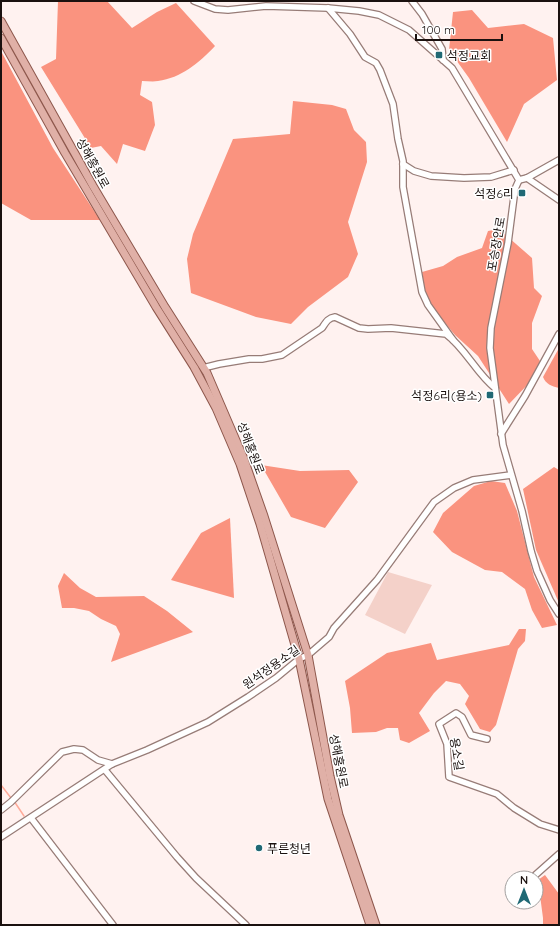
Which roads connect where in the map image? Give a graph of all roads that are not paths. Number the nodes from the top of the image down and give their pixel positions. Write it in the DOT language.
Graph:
graph roads {
  1 [pos="194,1"];
  2 [pos="412,1"];
  3 [pos="328,8"];
  4 [pos="1,21"];
  5 [pos="1,38"];
  6 [pos="443,60"];
  7 [pos="559,160"];
  8 [pos="403,164"];
  9 [pos="514,170"];
  10 [pos="527,178"];
  11 [pos="519,180"];
  12 [pos="559,200"];
  13 [pos="559,334"];
  14 [pos="453,340"];
  15 [pos="207,367"];
  16 [pos="495,388"];
  17 [pos="501,434"];
  18 [pos="512,475"];
  19 [pos="559,614"];
  20 [pos="308,655"];
  21 [pos="299,659"];
  22 [pos="487,739"];
  23 [pos="112,764"];
  24 [pos="104,770"];
  25 [pos="1,810"];
  26 [pos="31,818"];
  27 [pos="559,830"];
  28 [pos="1,837"];
  29 [pos="559,854"];
  30 [pos="541,870"];
  31 [pos="113,925"];
  32 [pos="246,925"];
  33 [pos="370,925"];
  34 [pos="376,925"];
  1 -- 3 [label="street"];
  2 -- 6 [label="street"];
  3 -- 6 [label="street"];
  3 -- 8 [label="street"];
  4 -- 20 [label="main road, 성해홍원로"];
  5 -- 21 [label="main road, 성해홍원로"];
  6 -- 9 [label="street"];
  7 -- 10 [label="street"];
  8 -- 9 [label="street"];
  8 -- 14 [label="street"];
  9 -- 11 [label="street"];
  10 -- 11 [label="street"];
  10 -- 12 [label="street"];
  11 -- 16 [label="street, 포승장안로"];
  13 -- 17 [label="street"];
  14 -- 15 [label="street"];
  14 -- 16 [label="street"];
  16 -- 17 [label="street, 포승장안로"];
  17 -- 18 [label="street, 포승장안로"];
  18 -- 19 [label="street, 포승장안로"];
  18 -- 20 [label="street, 원석정용소길"];
  20 -- 21 [label="street, 원석정용소길"];
  20 -- 34 [label="main road, 성해홍원로"];
  21 -- 23 [label="street, 원석정용소길"];
  21 -- 33 [label="main road, 성해홍원로"];
  22 -- 27 [label="street, 용소길"];
  23 -- 24 [label="street, 원석정용소길"];
  23 -- 25 [label="street"];
  24 -- 26 [label="street, 원석정용소길"];
  24 -- 32 [label="street"];
  26 -- 28 [label="street, 원석정용소길"];
  26 -- 31 [label="street"];
  29 -- 30 [label="street"];
}
